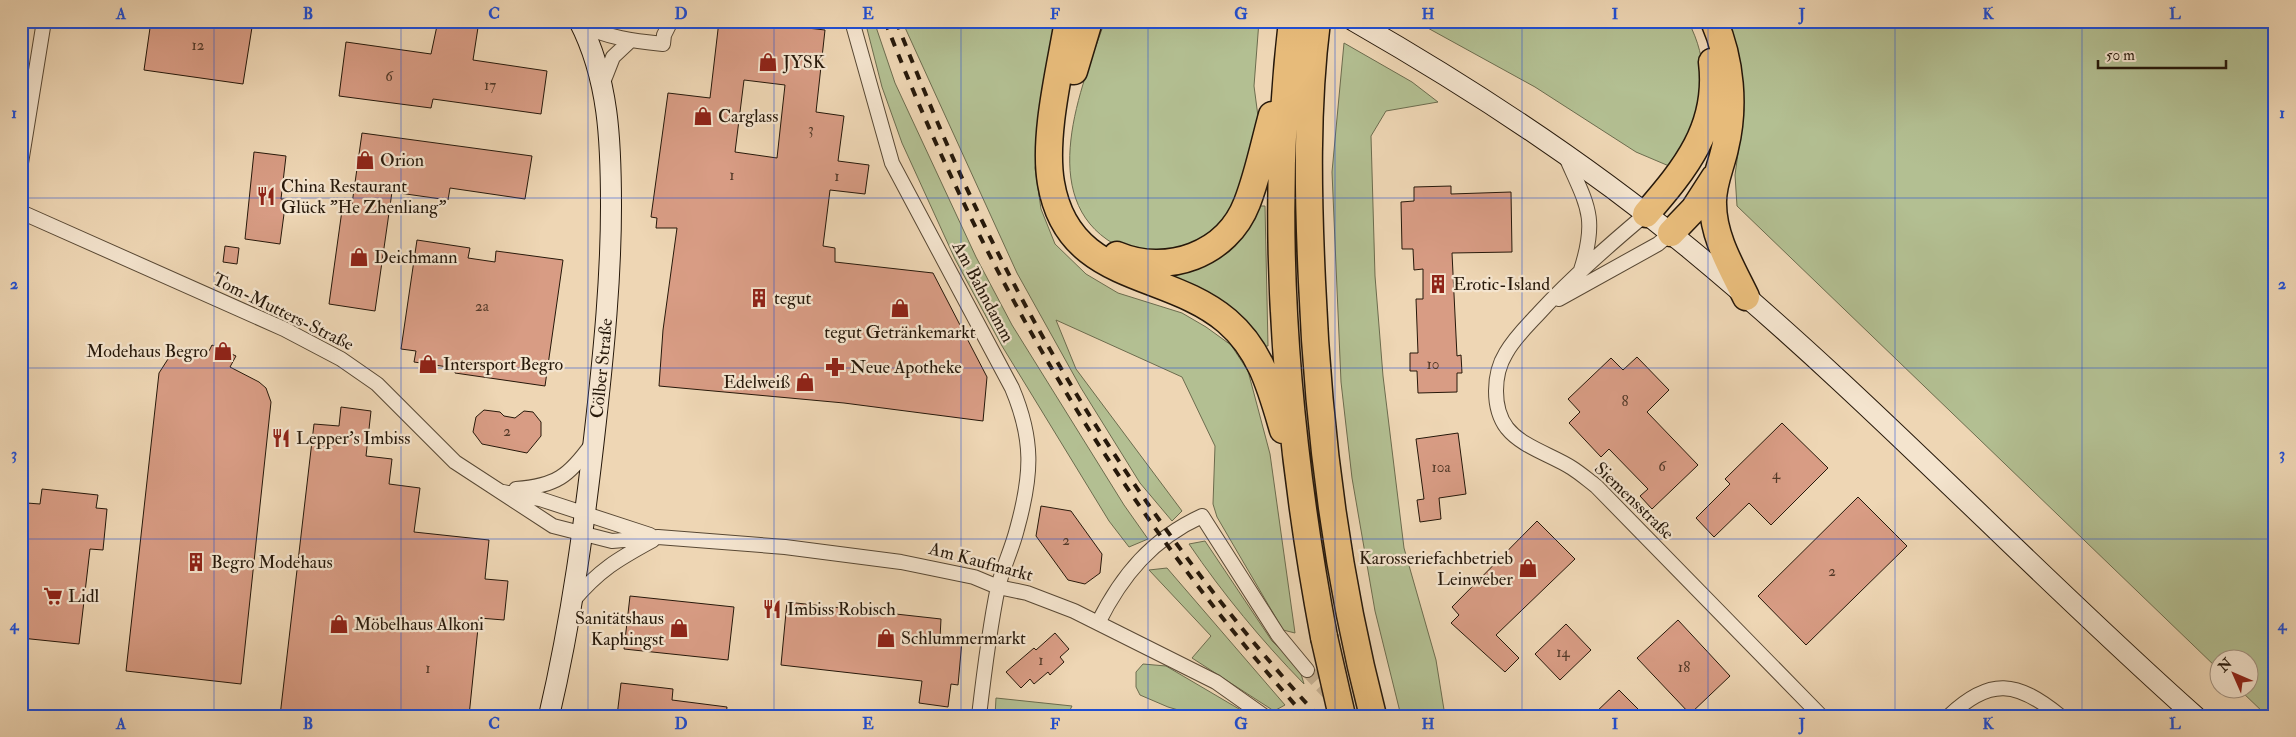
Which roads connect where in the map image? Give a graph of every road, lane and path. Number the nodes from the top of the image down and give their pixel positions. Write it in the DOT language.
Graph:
graph roads {
  1 [pos="44,21"];
  2 [pos="671,21"];
  3 [pos="852,21"];
  4 [pos="1068,21"];
  5 [pos="1089,21"];
  6 [pos="1292,21"];
  7 [pos="1317,21"];
  8 [pos="1323,21"];
  9 [pos="1354,21"];
  10 [pos="1700,21"];
  11 [pos="1714,21"];
  12 [pos="580,23"];
  13 [pos="630,41"];
  14 [pos="1304,61"];
  15 [pos="602,86"];
  16 [pos="1566,156"];
  17 [pos="21,163"];
  18 [pos="1718,173"];
  19 [pos="21,212"];
  20 [pos="1646,214"];
  21 [pos="1671,234"];
  22 [pos="1581,270"];
  23 [pos="1746,297"];
  24 [pos="1545,307"];
  25 [pos="594,440"];
  26 [pos="1298,478"];
  27 [pos="498,491"];
  28 [pos="586,513"];
  29 [pos="583,534"];
  30 [pos="658,537"];
  31 [pos="998,587"];
  32 [pos="572,602"];
  33 [pos="1098,623"];
  34 [pos="1307,670"];
  35 [pos="549,716"];
  36 [pos="978,716"];
  37 [pos="1264,716"];
  38 [pos="1342,716"];
  39 [pos="1373,716"];
  40 [pos="1821,716"];
  41 [pos="1949,716"];
  42 [pos="2060,716"];
  43 [pos="2195,716"];
  1 -- 17 [label="street"];
  2 -- 13 [label="street"];
  3 -- 31 [label="street, Am Bahndamm"];
  4 -- 26 [label="highway"];
  5 -- 14 [label="highway"];
  6 -- 14 [label="highway"];
  7 -- 14 [label="highway"];
  8 -- 14 [label="highway"];
  9 -- 16 [label="main road"];
  10 -- 20 [label="highway"];
  11 -- 18 [label="highway"];
  12 -- 13 [label="street"];
  12 -- 15 [label="main road, Cölber Straße"];
  13 -- 15 [label="street"];
  14 -- 26 [label="highway"];
  14 -- 39 [label="highway"];
  15 -- 25 [label="main road, Cölber Straße"];
  16 -- 20 [label="main road"];
  16 -- 22 [label="street, Siemensstraße"];
  18 -- 21 [label="highway"];
  18 -- 23 [label="highway"];
  19 -- 27 [label="street, Tom-Mutters-Straße"];
  20 -- 21 [label="main road"];
  20 -- 22 [label="street, Siemensstraße"];
  21 -- 23 [label="main road"];
  21 -- 24 [label="street, Siemensstraße"];
  22 -- 24 [label="street, Siemensstraße"];
  23 -- 43 [label="main road"];
  24 -- 40 [label="street, Siemensstraße"];
  25 -- 27 [label="street"];
  25 -- 28 [label="main road, Cölber Straße"];
  26 -- 38 [label="highway, bridge"];
  27 -- 28 [label="street, Tom-Mutters-Straße"];
  27 -- 29 [label="street, Tom-Mutters-Straße"];
  28 -- 29 [label="main road, Cölber Straße"];
  28 -- 30 [label="street, Am Kaufmarkt"];
  29 -- 30 [label="street, Am Kaufmarkt"];
  29 -- 32 [label="main road, Cölber Straße"];
  30 -- 31 [label="street, Am Kaufmarkt"];
  30 -- 32 [label="street"];
  31 -- 33 [label="street, Am Kaufmarkt"];
  31 -- 36 [label="street, Am Bahndamm"];
  32 -- 35 [label="main road, Cölber Straße"];
  33 -- 34 [label="street"];
  33 -- 37 [label="street, Am Kaufmarkt"];
  41 -- 42 [label="street"];
}
